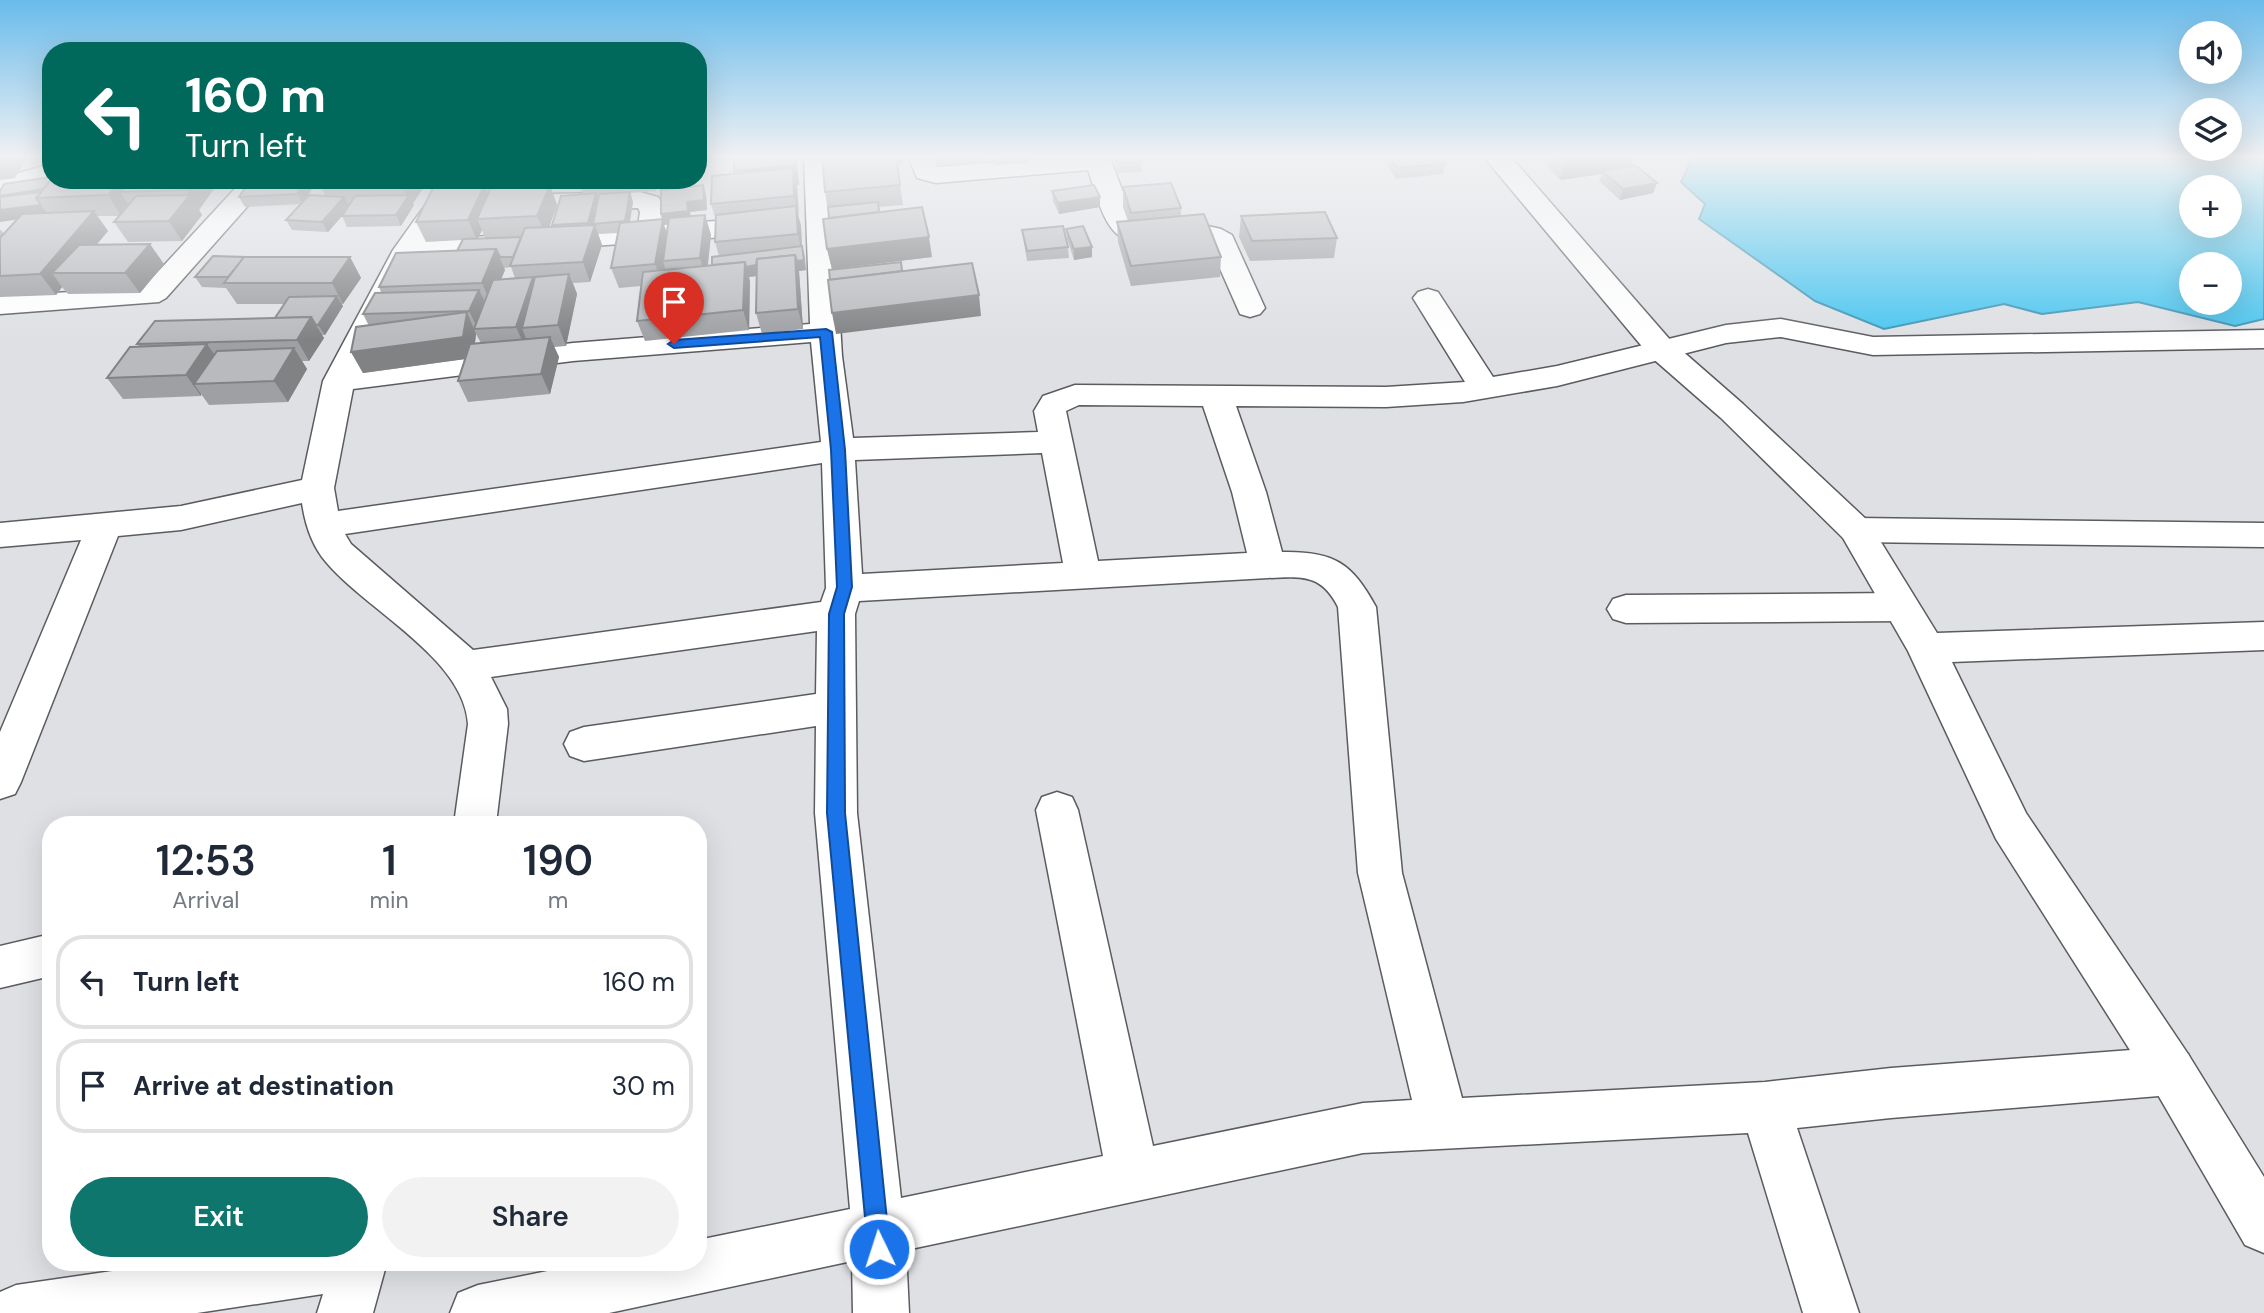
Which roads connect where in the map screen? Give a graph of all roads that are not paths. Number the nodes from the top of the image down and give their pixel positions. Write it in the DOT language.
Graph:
graph roads {
  1 [pos="223,217"];
  2 [pos="441,217"];
  3 [pos="653,217"];
  4 [pos="820,217"];
  5 [pos="1118,217"];
  6 [pos="1548,217"];
  7 [pos="820,223"];
  8 [pos="651,234"];
  9 [pos="407,250"];
  10 [pos="1428,298"];
  11 [pos="0,305"];
  12 [pos="1250,308"];
  13 [pos="826,332"];
  14 [pos="2264,339"];
  15 [pos="1661,349"];
  16 [pos="339,380"];
  17 [pos="1485,389"];
  18 [pos="1216,396"];
  19 [pos="1057,442"];
  20 [pos="838,450"];
  21 [pos="317,488"];
  22 [pos="105,525"];
  23 [pos="323,525"];
  24 [pos="1856,530"];
  25 [pos="0,535"];
  26 [pos="2264,536"];
  27 [pos="1268,565"];
  28 [pos="1083,574"];
  29 [pos="840,601"];
  30 [pos="1900,607"];
  31 [pos="1626,609"];
  32 [pos="2264,636"];
  33 [pos="1926,648"];
  34 [pos="466,666"];
  35 [pos="836,707"];
  36 [pos="584,744"];
  37 [pos="0,782"];
  38 [pos="1057,810"];
  39 [pos="476,816"];
  40 [pos="42,957"];
  41 [pos="0,967"];
  42 [pos="2171,1071"];
  43 [pos="1765,1107"];
  44 [pos="1443,1123"];
  45 [pos="1133,1175"];
  46 [pos="2264,1226"];
  47 [pos="878,1228"];
  48 [pos="707,1264"];
  49 [pos="293,1271"];
  50 [pos="357,1271"];
  51 [pos="676,1271"];
  52 [pos="16,1313"];
  53 [pos="345,1313"];
  54 [pos="478,1313"];
  55 [pos="881,1313"];
  56 [pos="1831,1313"];
  1 -- 11 [label="street"];
  2 -- 9 [label="street"];
  3 -- 8 [label="street"];
  4 -- 7 [label="street"];
  5 -- 12 [label="street"];
  6 -- 15 [label="street"];
  7 -- 8 [label="street"];
  7 -- 13 [label="street"];
  8 -- 9 [label="street"];
  9 -- 16 [label="street"];
  10 -- 17 [label="street"];
  13 -- 16 [label="street"];
  13 -- 20 [label="street"];
  14 -- 15 [label="street"];
  15 -- 17 [label="street"];
  15 -- 24 [label="street"];
  16 -- 21 [label="street"];
  17 -- 18 [label="street"];
  18 -- 19 [label="street"];
  18 -- 27 [label="street"];
  19 -- 20 [label="street"];
  19 -- 28 [label="street"];
  20 -- 23 [label="street"];
  20 -- 29 [label="street"];
  21 -- 22 [label="street"];
  21 -- 23 [label="street"];
  22 -- 25 [label="street"];
  22 -- 37 [label="street"];
  23 -- 34 [label="street"];
  24 -- 26 [label="street"];
  24 -- 30 [label="street"];
  27 -- 28 [label="street"];
  27 -- 44 [label="street"];
  28 -- 29 [label="street"];
  29 -- 34 [label="street"];
  29 -- 35 [label="street"];
  30 -- 31 [label="street"];
  30 -- 33 [label="street"];
  32 -- 33 [label="street"];
  33 -- 42 [label="street"];
  34 -- 39 [label="street"];
  35 -- 36 [label="street"];
  35 -- 47 [label="street"];
  38 -- 45 [label="street"];
  40 -- 41 [label="street"];
  42 -- 43 [label="street"];
  42 -- 46 [label="street"];
  43 -- 44 [label="street"];
  43 -- 56 [label="street"];
  44 -- 45 [label="street"];
  45 -- 47 [label="street"];
  47 -- 48 [label="street"];
  47 -- 55 [label="street"];
  49 -- 52 [label="street"];
  50 -- 53 [label="street"];
  51 -- 54 [label="street"];
}
